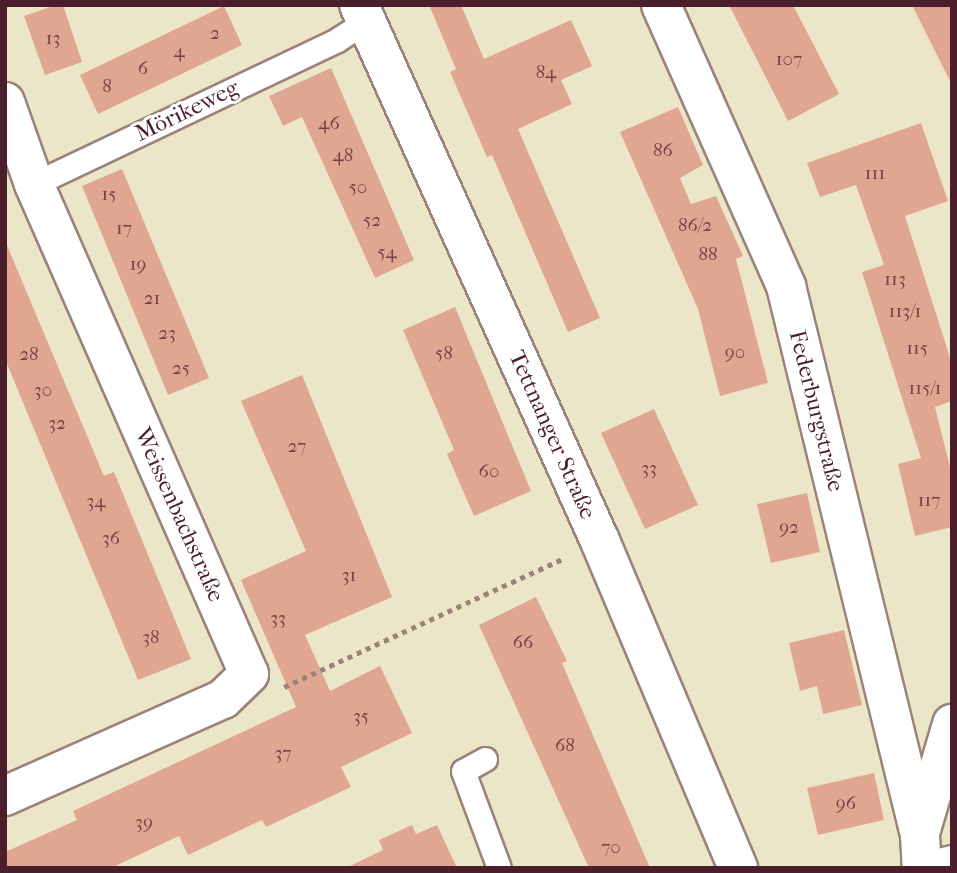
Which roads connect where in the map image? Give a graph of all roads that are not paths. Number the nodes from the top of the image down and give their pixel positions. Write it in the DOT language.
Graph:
graph roads {
  1 [pos="660,5"];
  2 [pos="363,13"];
  3 [pos="5,102"];
  4 [pos="20,191"];
  5 [pos="952,724"];
  6 [pos="485,759"];
  7 [pos="5,796"];
  8 [pos="929,856"];
  9 [pos="499,868"];
  10 [pos="738,868"];
  1 -- 8 [label="street, Federburgstraße"];
  2 -- 4 [label="lane, Mörikeweg"];
  2 -- 10 [label="street, Tettnanger Straße"];
  3 -- 4 [label="street, Weissenbachstraße"];
  4 -- 7 [label="street, Weissenbachstraße"];
  5 -- 8 [label="street, Federburgstraße"];
  6 -- 9 [label="lane"];
}
